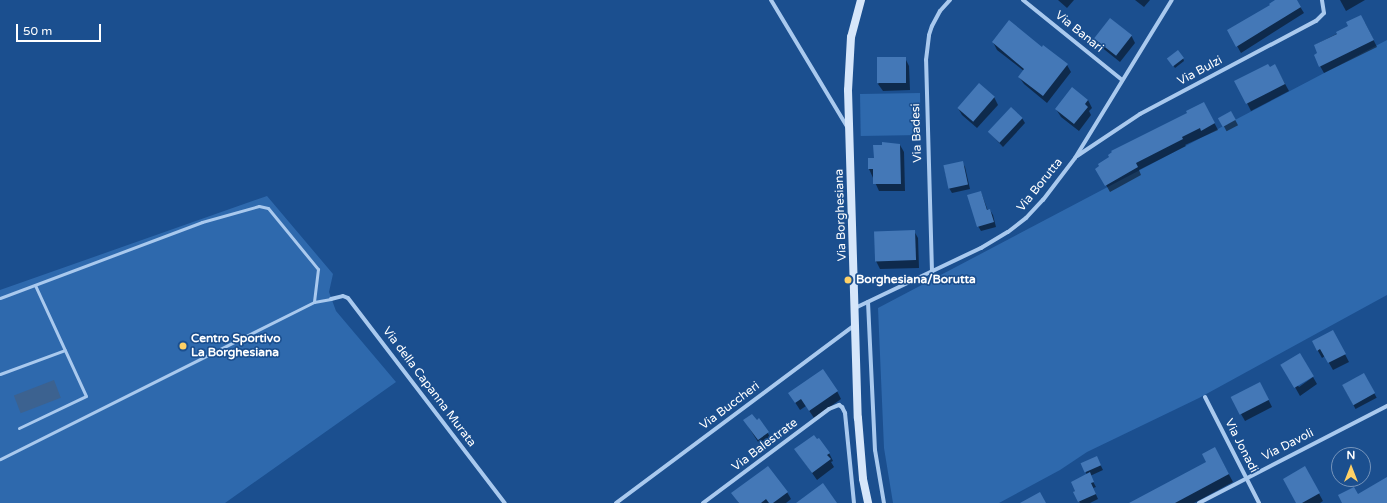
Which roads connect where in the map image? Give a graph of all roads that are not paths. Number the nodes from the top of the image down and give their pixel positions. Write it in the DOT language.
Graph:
graph roads {
  1 [pos="771,0"];
  2 [pos="861,0"];
  3 [pos="950,0"];
  4 [pos="1022,0"];
  5 [pos="1172,0"];
  6 [pos="1322,0"];
  7 [pos="1122,80"];
  8 [pos="850,132"];
  9 [pos="1075,158"];
  10 [pos="932,272"];
  11 [pos="35,285"];
  12 [pos="0,298"];
  13 [pos="331,299"];
  14 [pos="314,302"];
  15 [pos="868,302"];
  16 [pos="855,308"];
  17 [pos="855,325"];
  18 [pos="65,350"];
  19 [pos="0,374"];
  20 [pos="1205,397"];
  21 [pos="1387,406"];
  22 [pos="19,428"];
  23 [pos="0,459"];
  24 [pos="1246,478"];
  25 [pos="505,503"];
  26 [pos="616,503"];
  27 [pos="703,503"];
  28 [pos="854,503"];
  29 [pos="868,503"];
  30 [pos="884,503"];
  31 [pos="1199,503"];
  32 [pos="1259,503"];
  1 -- 8 [label="street"];
  2 -- 8 [label="street, Via Borghesiana"];
  3 -- 10 [label="street, Via Badesi"];
  4 -- 7 [label="street, Via Banari"];
  5 -- 7 [label="street, Via Borutta"];
  6 -- 9 [label="street, Via Bulzi"];
  7 -- 9 [label="street, Via Borutta"];
  8 -- 16 [label="street, Via Borghesiana"];
  9 -- 10 [label="street, Via Borutta"];
  10 -- 15 [label="street, Via Borutta"];
  11 -- 12 [label="lane"];
  11 -- 14 [label="lane"];
  11 -- 18 [label="lane"];
  13 -- 14 [label="lane"];
  13 -- 25 [label="street, Via della Capanna Murata"];
  14 -- 23 [label="lane"];
  15 -- 16 [label="street, Via Borutta"];
  15 -- 30 [label="street"];
  16 -- 17 [label="street, Via Borghesiana"];
  17 -- 26 [label="street, Via Buccheri"];
  17 -- 29 [label="street, Via Borghesiana"];
  18 -- 19 [label="lane"];
  18 -- 22 [label="lane"];
  20 -- 24 [label="street, Via Jonadi"];
  21 -- 24 [label="street, Via Davoli"];
  24 -- 31 [label="street, Via Davoli"];
  24 -- 32 [label="street, Via Jonadi"];
  27 -- 28 [label="street, Via Balestrate"];
}
